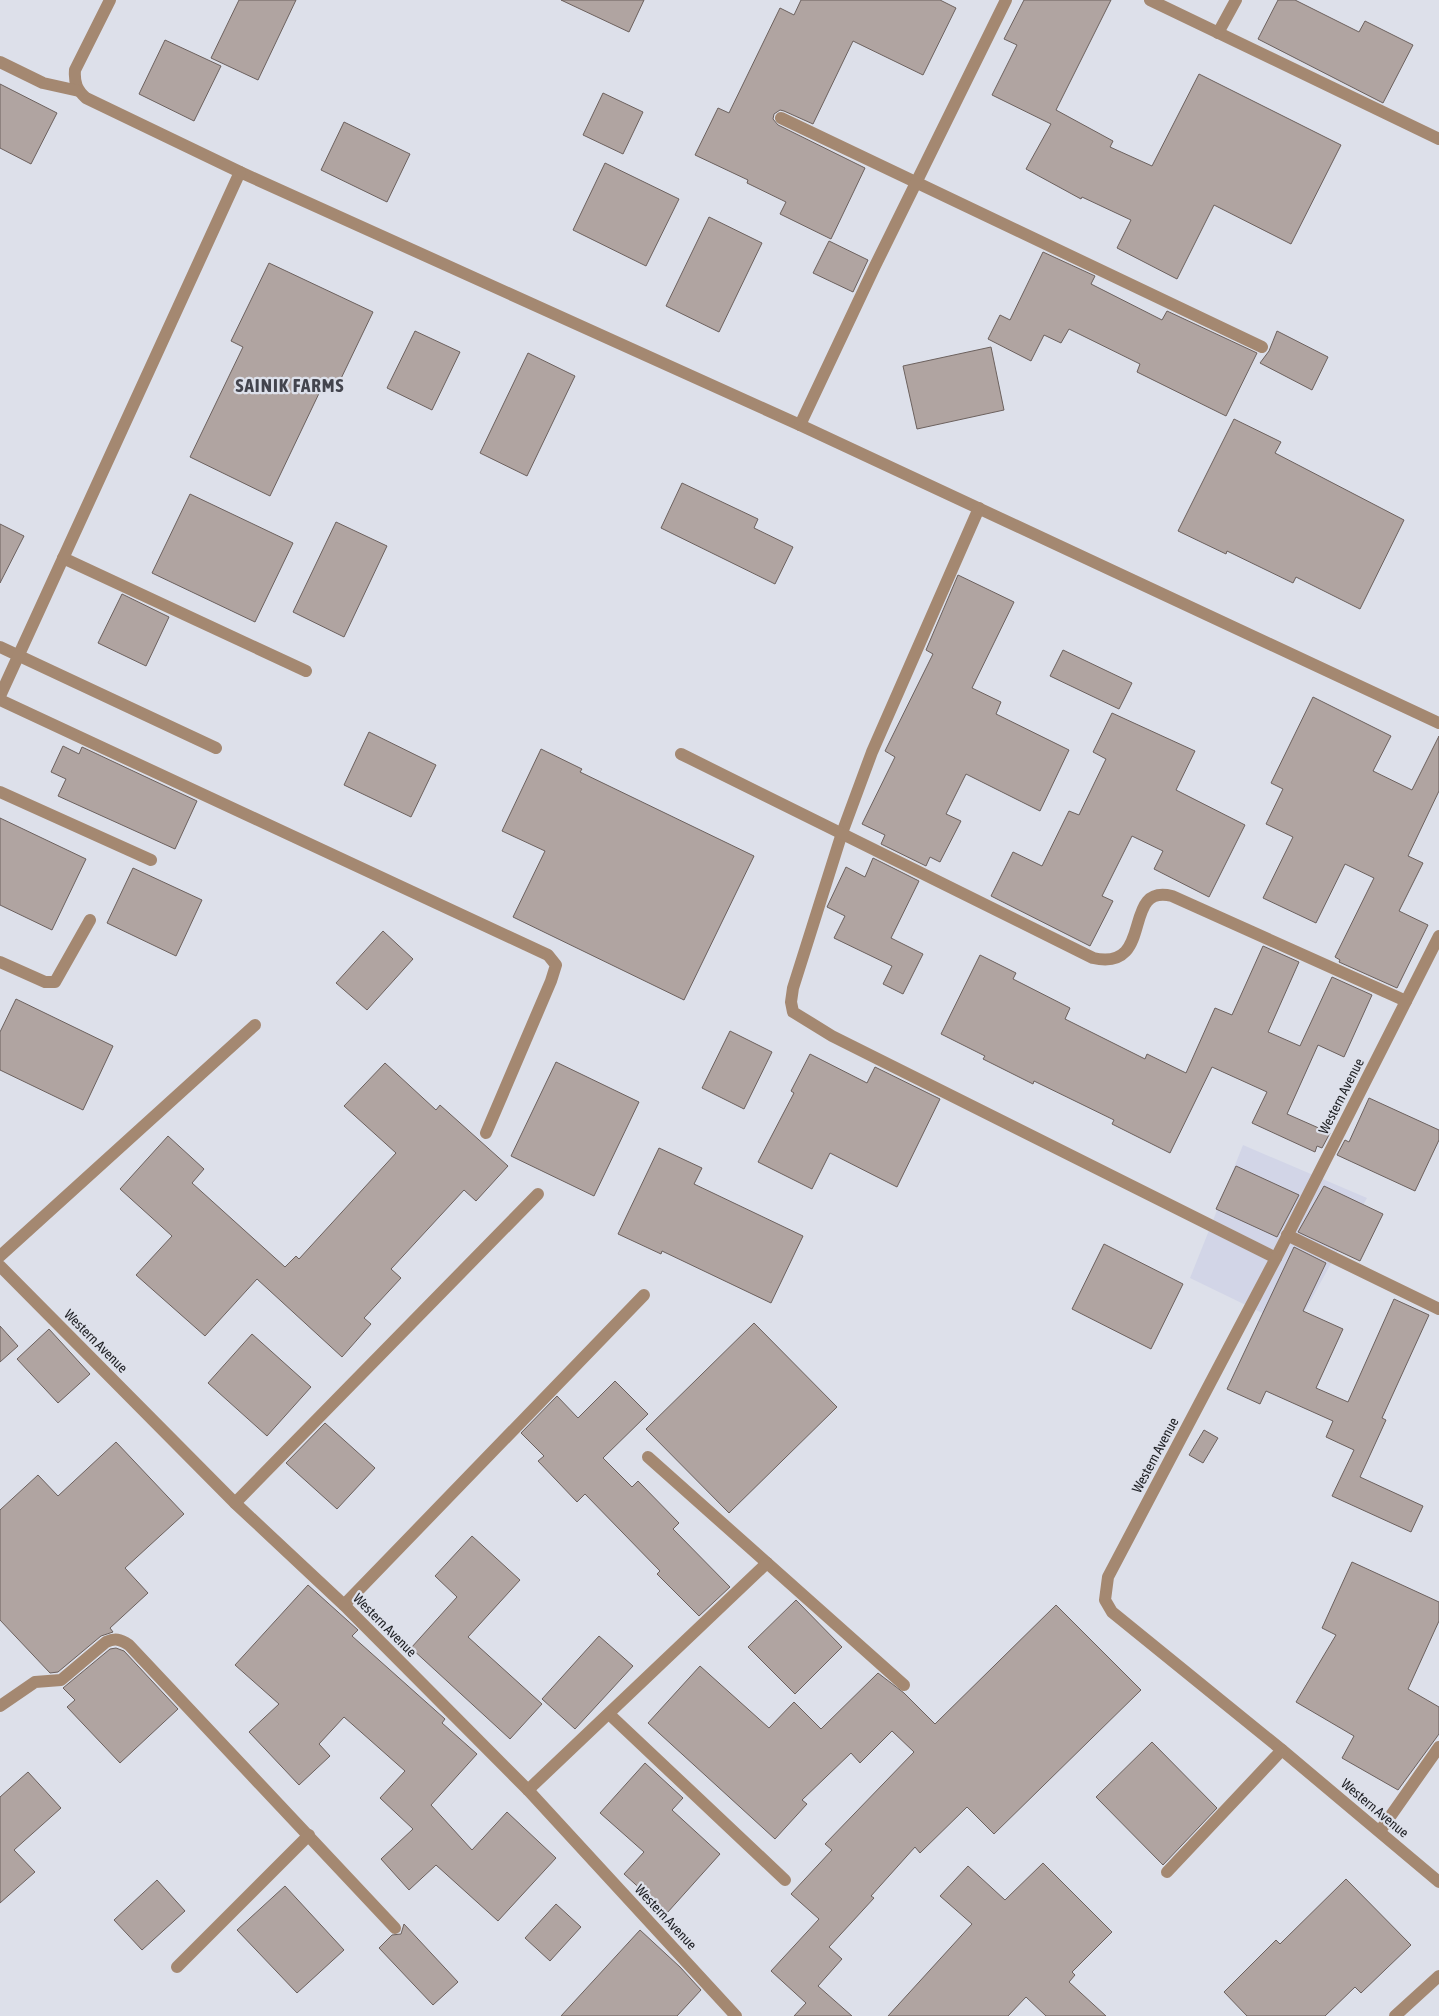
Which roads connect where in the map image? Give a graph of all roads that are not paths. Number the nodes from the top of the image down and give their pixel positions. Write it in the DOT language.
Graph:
graph roads {
  1 [pos="110,0"];
  2 [pos="1006,0"];
  3 [pos="1150,0"];
  4 [pos="1236,0"];
  5 [pos="1218,33"];
  6 [pos="0,62"];
  7 [pos="79,91"];
  8 [pos="781,118"];
  9 [pos="1439,139"];
  10 [pos="240,172"];
  11 [pos="917,182"];
  12 [pos="1262,347"];
  13 [pos="800,425"];
  14 [pos="979,508"];
  15 [pos="63,558"];
  16 [pos="0,647"];
  17 [pos="18,656"];
  18 [pos="306,671"];
  19 [pos="0,696"];
  20 [pos="0,700"];
  21 [pos="1439,723"];
  22 [pos="216,748"];
  23 [pos="681,754"];
  24 [pos="0,792"];
  25 [pos="842,833"];
  26 [pos="152,860"];
  27 [pos="90,920"];
  28 [pos="1439,936"];
  29 [pos="0,962"];
  30 [pos="1406,1001"];
  31 [pos="255,1025"];
  32 [pos="486,1133"];
  33 [pos="538,1194"];
  34 [pos="1287,1235"];
  35 [pos="0,1256"];
  36 [pos="1276,1258"];
  37 [pos="0,1266"];
  38 [pos="644,1295"];
  39 [pos="1439,1309"];
  40 [pos="648,1457"];
  41 [pos="235,1503"];
  42 [pos="767,1563"];
  43 [pos="344,1605"];
  44 [pos="904,1685"];
  45 [pos="0,1706"];
  46 [pos="609,1714"];
  47 [pos="1439,1747"];
  48 [pos="1282,1750"];
  49 [pos="528,1790"];
  50 [pos="1380,1831"];
  51 [pos="309,1835"];
  52 [pos="1166,1872"];
  53 [pos="784,1880"];
  54 [pos="1439,1882"];
  55 [pos="395,1928"];
  56 [pos="177,1967"];
  57 [pos="1439,1976"];
  58 [pos="736,2016"];
  59 [pos="1396,2016"];
  1 -- 7 [label="street"];
  2 -- 11 [label="street"];
  3 -- 5 [label="street"];
  4 -- 5 [label="street"];
  5 -- 9 [label="street"];
  6 -- 7 [label="street"];
  7 -- 10 [label="street"];
  8 -- 11 [label="street"];
  10 -- 13 [label="street"];
  10 -- 15 [label="street"];
  11 -- 12 [label="street"];
  11 -- 13 [label="street"];
  13 -- 14 [label="street"];
  14 -- 21 [label="street"];
  14 -- 25 [label="street"];
  15 -- 17 [label="street"];
  15 -- 18 [label="street"];
  16 -- 17 [label="street"];
  17 -- 19 [label="street"];
  17 -- 22 [label="street"];
  20 -- 32 [label="street"];
  23 -- 25 [label="street"];
  24 -- 26 [label="street"];
  25 -- 30 [label="street"];
  25 -- 36 [label="street"];
  27 -- 29 [label="street"];
  28 -- 30 [label="street, Western Avenue"];
  30 -- 34 [label="street, Western Avenue"];
  31 -- 35 [label="street"];
  33 -- 41 [label="street"];
  34 -- 36 [label="street, Western Avenue"];
  34 -- 39 [label="street"];
  36 -- 48 [label="street, Western Avenue"];
  37 -- 41 [label="street, Western Avenue"];
  38 -- 43 [label="street"];
  40 -- 42 [label="street"];
  41 -- 43 [label="street, Western Avenue"];
  42 -- 44 [label="street"];
  42 -- 46 [label="street"];
  43 -- 49 [label="street, Western Avenue"];
  45 -- 51 [label="street"];
  46 -- 49 [label="street"];
  46 -- 53 [label="street"];
  47 -- 50 [label="street"];
  48 -- 50 [label="street, Western Avenue"];
  48 -- 52 [label="street"];
  49 -- 58 [label="street, Western Avenue"];
  50 -- 54 [label="street, Western Avenue"];
  51 -- 55 [label="street"];
  51 -- 56 [label="street"];
  57 -- 59 [label="street"];
}
